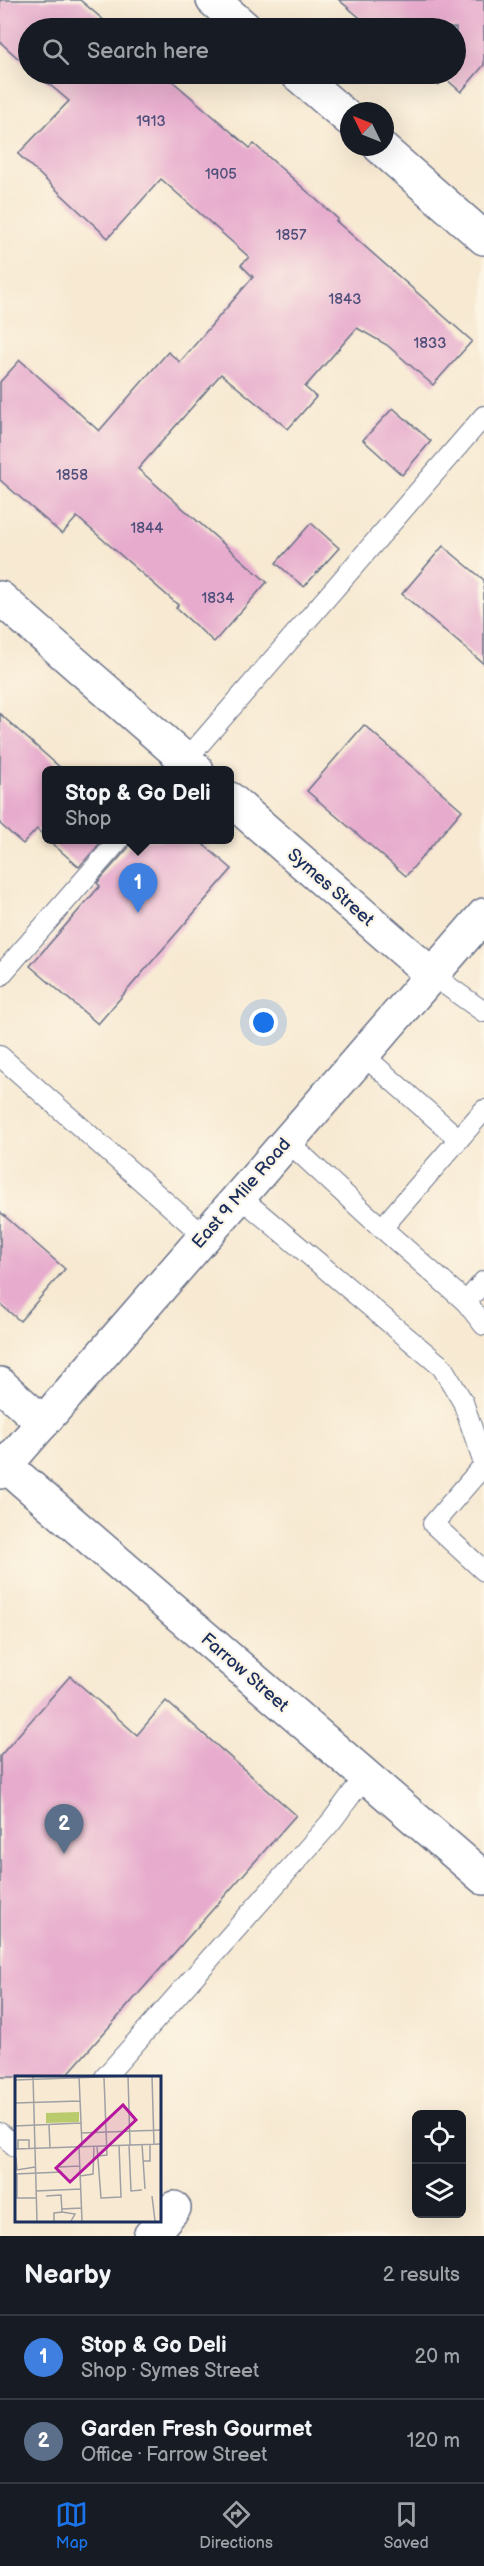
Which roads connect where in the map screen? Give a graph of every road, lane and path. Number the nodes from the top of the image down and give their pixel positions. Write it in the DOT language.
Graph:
graph roads {
  1 [pos="213,0"];
  2 [pos="234,18"];
  3 [pos="309,84"];
  4 [pos="340,111"];
  5 [pos="390,156"];
  6 [pos="484,238"];
  7 [pos="484,416"];
  8 [pos="0,598"];
  9 [pos="186,766"];
  10 [pos="188,766"];
  11 [pos="234,802"];
  12 [pos="116,844"];
  13 [pos="484,915"];
  14 [pos="432,975"];
  15 [pos="0,976"];
  16 [pos="484,1012"];
  17 [pos="363,1055"];
  18 [pos="0,1056"];
  19 [pos="484,1110"];
  20 [pos="459,1139"];
  21 [pos="288,1141"];
  22 [pos="239,1196"];
  23 [pos="382,1228"];
  24 [pos="204,1236"];
  25 [pos="484,1281"];
  26 [pos="466,1302"];
  27 [pos="484,1325"];
  28 [pos="0,1384"];
  29 [pos="43,1423"];
  30 [pos="484,1465"];
  31 [pos="3,1469"];
  32 [pos="484,1571"];
  33 [pos="365,1776"];
  34 [pos="484,1878"];
  35 [pos="106,2076"];
  36 [pos="0,2133"];
  37 [pos="15,2146"];
  38 [pos="174,2208"];
  39 [pos="150,2236"];
  1 -- 2 [label="street"];
  3 -- 4 [label="street"];
  5 -- 6 [label="street"];
  7 -- 10 [label="lane"];
  8 -- 9 [label="street"];
  11 -- 14 [label="street, Symes Street"];
  12 -- 15 [label="lane"];
  13 -- 14 [label="street, East 9 Mile Road"];
  14 -- 16 [label="lane"];
  14 -- 17 [label="street, East 9 Mile Road"];
  17 -- 20 [label="lane"];
  17 -- 21 [label="street, East 9 Mile Road"];
  18 -- 24 [label="lane"];
  19 -- 20 [label="lane"];
  20 -- 23 [label="lane"];
  21 -- 22 [label="street, East 9 Mile Road"];
  21 -- 23 [label="lane"];
  22 -- 24 [label="street, East 9 Mile Road"];
  22 -- 30 [label="lane"];
  23 -- 26 [label="lane"];
  24 -- 29 [label="street, East 9 Mile Road"];
  25 -- 26 [label="lane"];
  26 -- 27 [label="lane"];
  28 -- 29 [label="street"];
  29 -- 31 [label="street, East 9 Mile Road"];
  30 -- 32 [label="lane"];
  31 -- 33 [label="street, Farrow Street"];
  33 -- 34 [label="street, Farrow Street"];
  33 -- 35 [label="lane"];
  36 -- 37 [label="lane"];
  38 -- 39 [label="street"];
}
